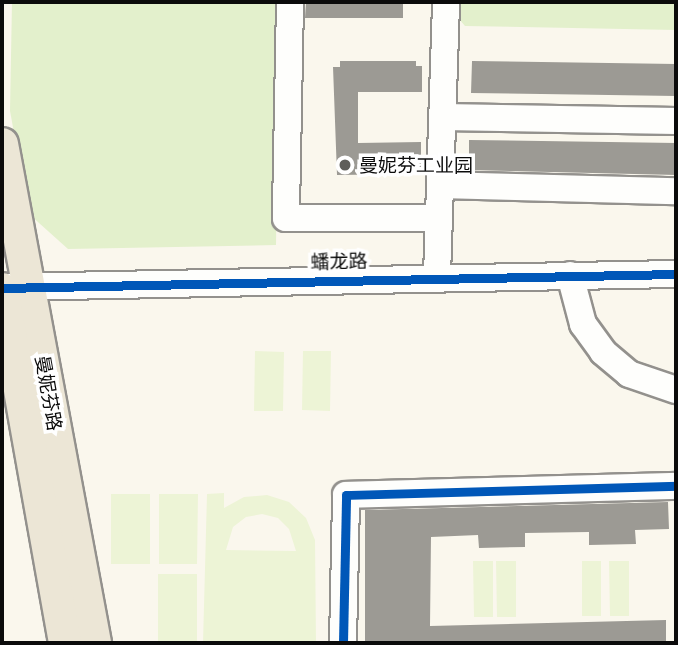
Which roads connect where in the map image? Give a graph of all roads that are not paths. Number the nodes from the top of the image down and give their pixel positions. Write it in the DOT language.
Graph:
graph roads {
  1 [pos="289,2"];
  2 [pos="446,2"];
  3 [pos="443,117"];
  4 [pos="676,121"];
  5 [pos="2,144"];
  6 [pos="440,185"];
  7 [pos="676,191"];
  8 [pos="439,218"];
  9 [pos="676,274"];
  10 [pos="570,275"];
  11 [pos="437,276"];
  12 [pos="11,288"];
  13 [pos="676,390"];
  14 [pos="676,486"];
  15 [pos="65,643"];
  16 [pos="95,643"];
  17 [pos="342,643"];
  1 -- 8 [label="street"];
  2 -- 3 [label="street"];
  3 -- 4 [label="street"];
  3 -- 6 [label="street"];
  5 -- 12 [label="main road, 曼妮芬路"];
  6 -- 7 [label="street"];
  6 -- 8 [label="street"];
  8 -- 11 [label="street"];
  9 -- 10 [label="street, 蟠龙路"];
  10 -- 11 [label="street, 蟠龙路"];
  10 -- 13 [label="street"];
  11 -- 12 [label="street, 蟠龙路"];
  12 -- 15 [label="main road, 曼妮芬路"];
  12 -- 16 [label="main road, 曼妮芬路"];
  14 -- 17 [label="street"];
}
